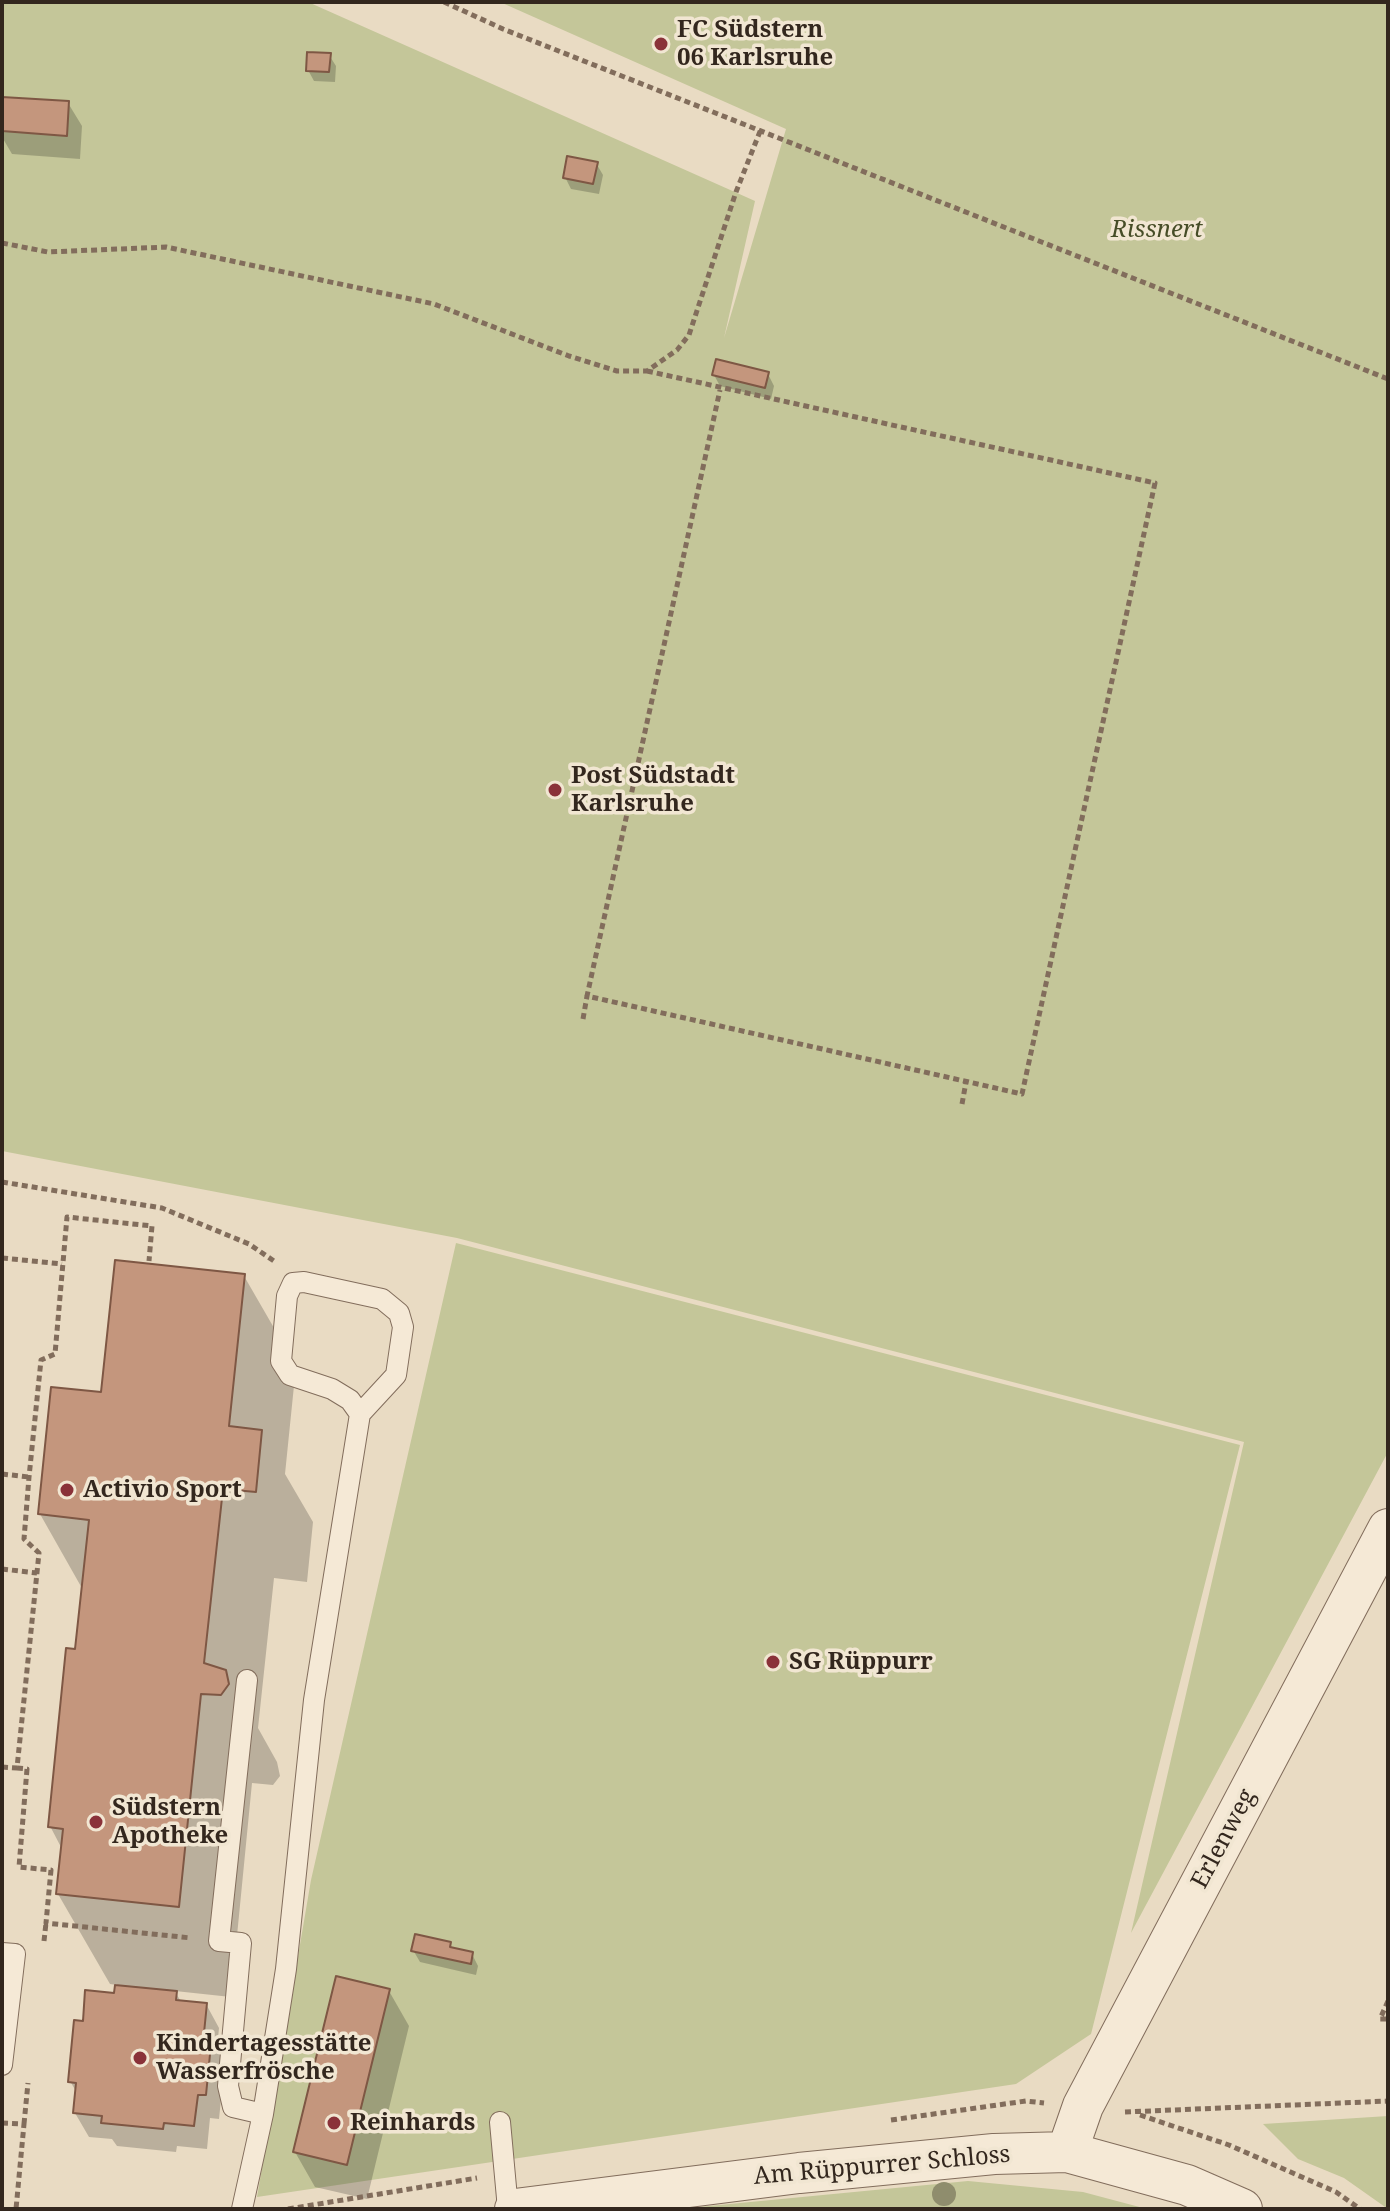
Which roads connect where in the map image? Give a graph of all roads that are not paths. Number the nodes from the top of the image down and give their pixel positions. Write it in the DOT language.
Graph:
graph roads {
  1 [pos="360,1414"];
  2 [pos="1388,1529"];
  3 [pos="247,1680"];
  4 [pos="2,1953"];
  5 [pos="2,2065"];
  6 [pos="263,2114"];
  7 [pos="500,2122"];
  8 [pos="1067,2152"];
  9 [pos="600,2203"];
  10 [pos="242,2209"];
  11 [pos="508,2209"];
  12 [pos="515,2209"];
  13 [pos="1242,2209"];
  1 -- 1 [label="lane"];
  1 -- 6 [label="lane"];
  2 -- 8 [label="street, Erlenweg"];
  3 -- 6 [label="lane"];
  4 -- 5 [label="lane"];
  6 -- 10 [label="lane"];
  7 -- 11 [label="lane"];
  8 -- 9 [label="street, Am Rüppurrer Schloss"];
  8 -- 13 [label="street, Am Rüppurrer Schloss"];
  9 -- 12 [label="street, Am Rüppurrer Schloss"];
}
